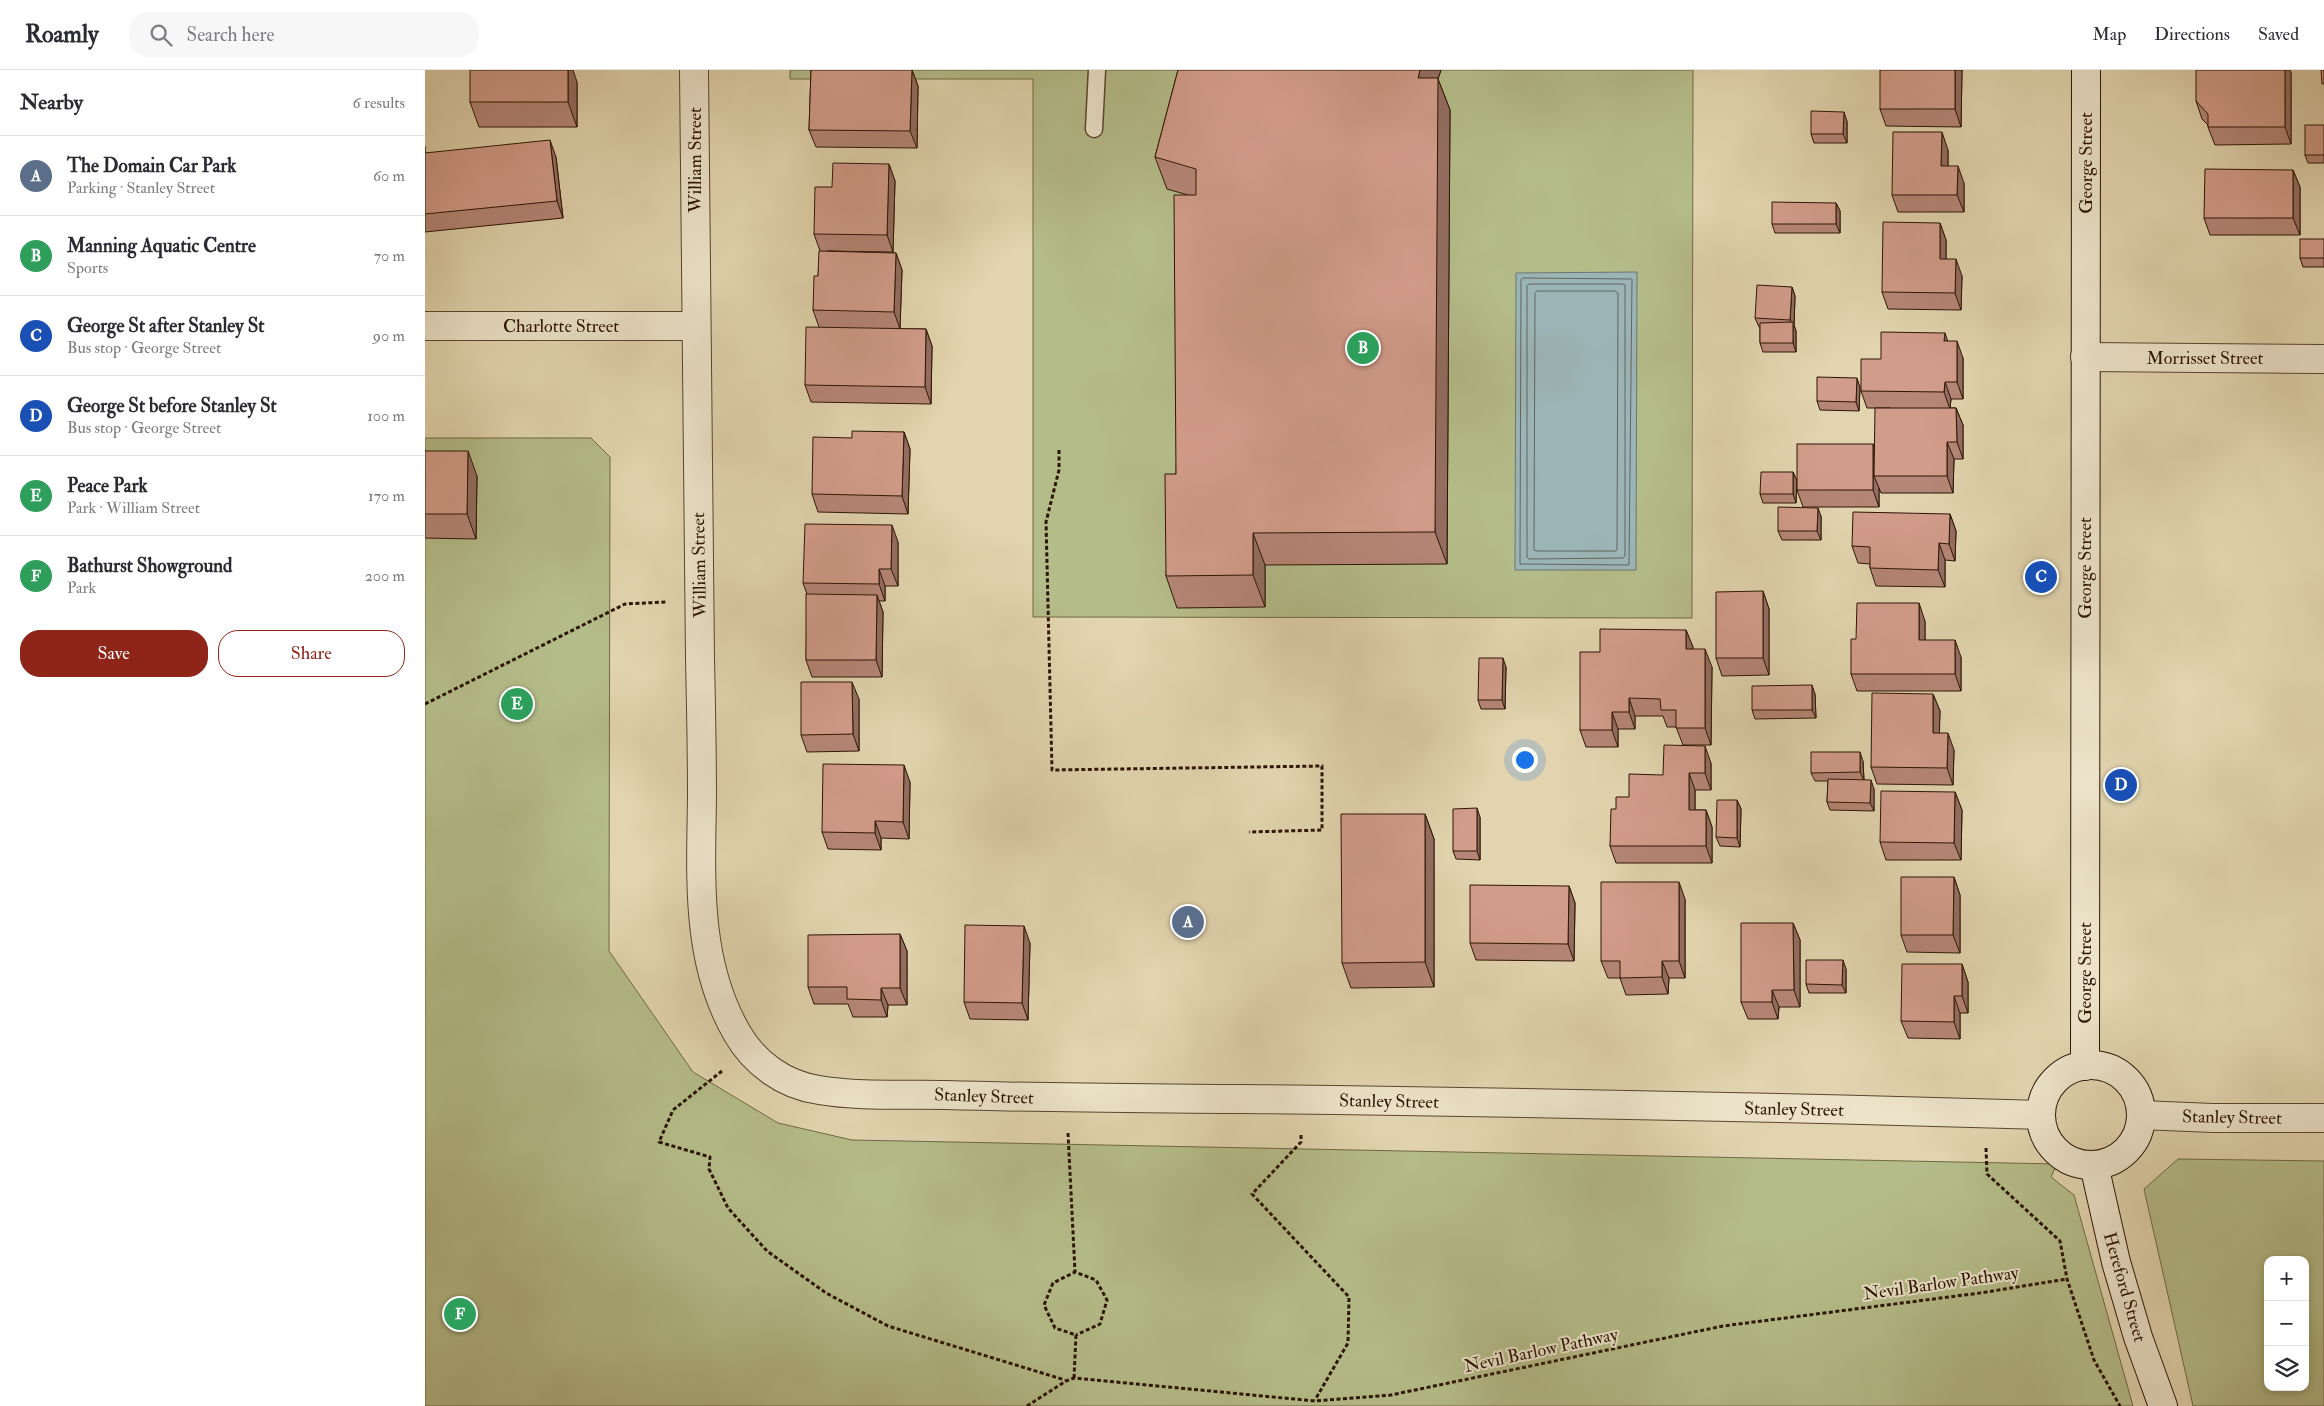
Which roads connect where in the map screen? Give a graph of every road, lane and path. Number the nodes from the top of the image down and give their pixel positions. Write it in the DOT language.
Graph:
graph roads {
  1 [pos="694,70"];
  2 [pos="1097,70"];
  3 [pos="2086,70"];
  4 [pos="1094,129"];
  5 [pos="425,326"];
  6 [pos="696,326"];
  7 [pos="2085,357"];
  8 [pos="2324,359"];
  9 [pos="1059,450"];
  10 [pos="700,601"];
  11 [pos="425,704"];
  12 [pos="1249,832"];
  13 [pos="749,1051"];
  14 [pos="2085,1066"];
  15 [pos="1066,1099"];
  16 [pos="1305,1100"];
  17 [pos="1985,1113"];
  18 [pos="2041,1115"];
  19 [pos="2141,1115"];
  20 [pos="2324,1118"];
  21 [pos="2094,1166"];
  22 [pos="1075,1272"];
  23 [pos="2067,1279"];
  24 [pos="1076,1335"];
  25 [pos="1074,1378"];
  26 [pos="1066,1381"];
  27 [pos="1315,1401"];
  28 [pos="1027,1406"];
  29 [pos="2120,1406"];
  30 [pos="2163,1406"];
  1 -- 6 [label="street, William Street"];
  2 -- 4 [label="lane"];
  3 -- 7 [label="street, George Street"];
  5 -- 6 [label="street, Charlotte Street"];
  6 -- 10 [label="street, William Street"];
  7 -- 8 [label="street, Morrisset Street"];
  7 -- 14 [label="street, George Street"];
  9 -- 12 [label="path"];
  10 -- 11 [label="path"];
  10 -- 13 [label="street, William Street"];
  13 -- 15 [label="street, Stanley Street"];
  13 -- 26 [label="path"];
  14 -- 18 [label="street"];
  14 -- 19 [label="street"];
  15 -- 16 [label="street, Stanley Street"];
  15 -- 22 [label="path"];
  16 -- 17 [label="street, Stanley Street"];
  16 -- 27 [label="path"];
  17 -- 18 [label="street, Stanley Street"];
  17 -- 23 [label="path"];
  18 -- 21 [label="street"];
  19 -- 20 [label="street, Stanley Street"];
  19 -- 21 [label="street"];
  21 -- 30 [label="street, Hereford Street"];
  22 -- 24 [label="path"];
  22 -- 24 [label="path"];
  23 -- 27 [label="path, Nevil Barlow Pathway"];
  23 -- 29 [label="path"];
  24 -- 25 [label="path"];
  25 -- 26 [label="path, Nevil Barlow Pathway"];
  25 -- 27 [label="path, Nevil Barlow Pathway"];
  26 -- 28 [label="path, Nevil Barlow Pathway"];
}
